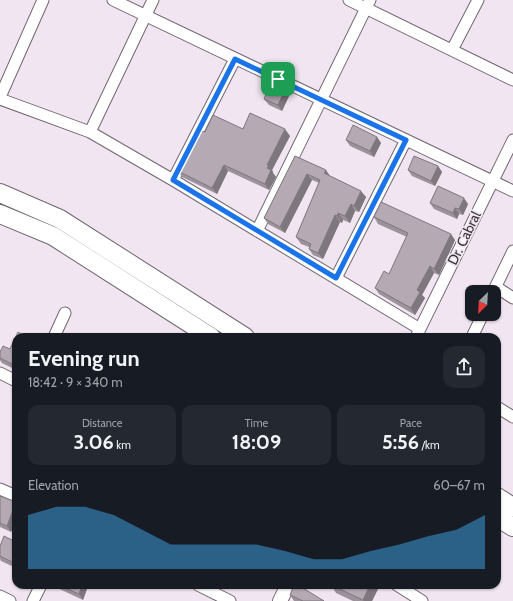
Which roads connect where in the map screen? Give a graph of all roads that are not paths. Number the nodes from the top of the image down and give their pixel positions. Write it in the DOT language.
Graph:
graph roads {
  1 [pos="43,0"];
  2 [pos="112,0"];
  3 [pos="153,0"];
  4 [pos="349,0"];
  5 [pos="478,0"];
  6 [pos="368,4"];
  7 [pos="145,16"];
  8 [pos="452,50"];
  9 [pos="235,59"];
  10 [pos="513,80"];
  11 [pos="0,98"];
  12 [pos="321,100"];
  13 [pos="90,132"];
  14 [pos="406,140"];
  15 [pos="513,140"];
  16 [pos="173,180"];
  17 [pos="492,182"];
  18 [pos="513,191"];
  19 [pos="0,193"];
  20 [pos="0,214"];
  21 [pos="257,231"];
  22 [pos="513,252"];
  23 [pos="336,278"];
  24 [pos="497,285"];
  25 [pos="501,292"];
  26 [pos="513,298"];
  27 [pos="65,313"];
  28 [pos="480,321"];
  29 [pos="56,333"];
  30 [pos="205,333"];
  31 [pos="239,333"];
  32 [pos="418,333"];
  33 [pos="474,333"];
  34 [pos="0,373"];
  35 [pos="12,379"];
  36 [pos="501,410"];
  37 [pos="513,417"];
  38 [pos="0,489"];
  39 [pos="12,494"];
  40 [pos="501,500"];
  41 [pos="513,507"];
  42 [pos="501,520"];
  43 [pos="513,527"];
  44 [pos="39,589"];
  45 [pos="206,589"];
  46 [pos="286,589"];
  47 [pos="403,589"];
  48 [pos="0,596"];
  49 [pos="10,601"];
  50 [pos="33,601"];
  51 [pos="230,601"];
  52 [pos="280,601"];
  53 [pos="422,601"];
  1 -- 11 [label="street"];
  2 -- 7 [label="street"];
  3 -- 7 [label="street"];
  4 -- 6 [label="street"];
  5 -- 8 [label="street"];
  6 -- 8 [label="street"];
  6 -- 12 [label="street"];
  7 -- 9 [label="street"];
  7 -- 13 [label="street"];
  8 -- 10 [label="street"];
  9 -- 12 [label="street"];
  9 -- 16 [label="street"];
  11 -- 13 [label="street"];
  12 -- 14 [label="street"];
  12 -- 21 [label="street"];
  13 -- 16 [label="street"];
  14 -- 17 [label="street"];
  14 -- 23 [label="street"];
  15 -- 17 [label="street, Dr. Cabral"];
  16 -- 21 [label="street"];
  17 -- 18 [label="street"];
  17 -- 32 [label="street, Dr. Cabral"];
  19 -- 31 [label="main road"];
  20 -- 30 [label="main road"];
  21 -- 23 [label="street"];
  22 -- 24 [label="street"];
  23 -- 32 [label="street"];
  25 -- 26 [label="street"];
  27 -- 29 [label="street"];
  28 -- 33 [label="street"];
  34 -- 35 [label="street"];
  36 -- 37 [label="street"];
  38 -- 39 [label="street"];
  40 -- 41 [label="main road"];
  42 -- 43 [label="main road"];
  44 -- 50 [label="street"];
  45 -- 51 [label="street"];
  46 -- 52 [label="street"];
  47 -- 53 [label="street"];
  48 -- 49 [label="street"];
}
